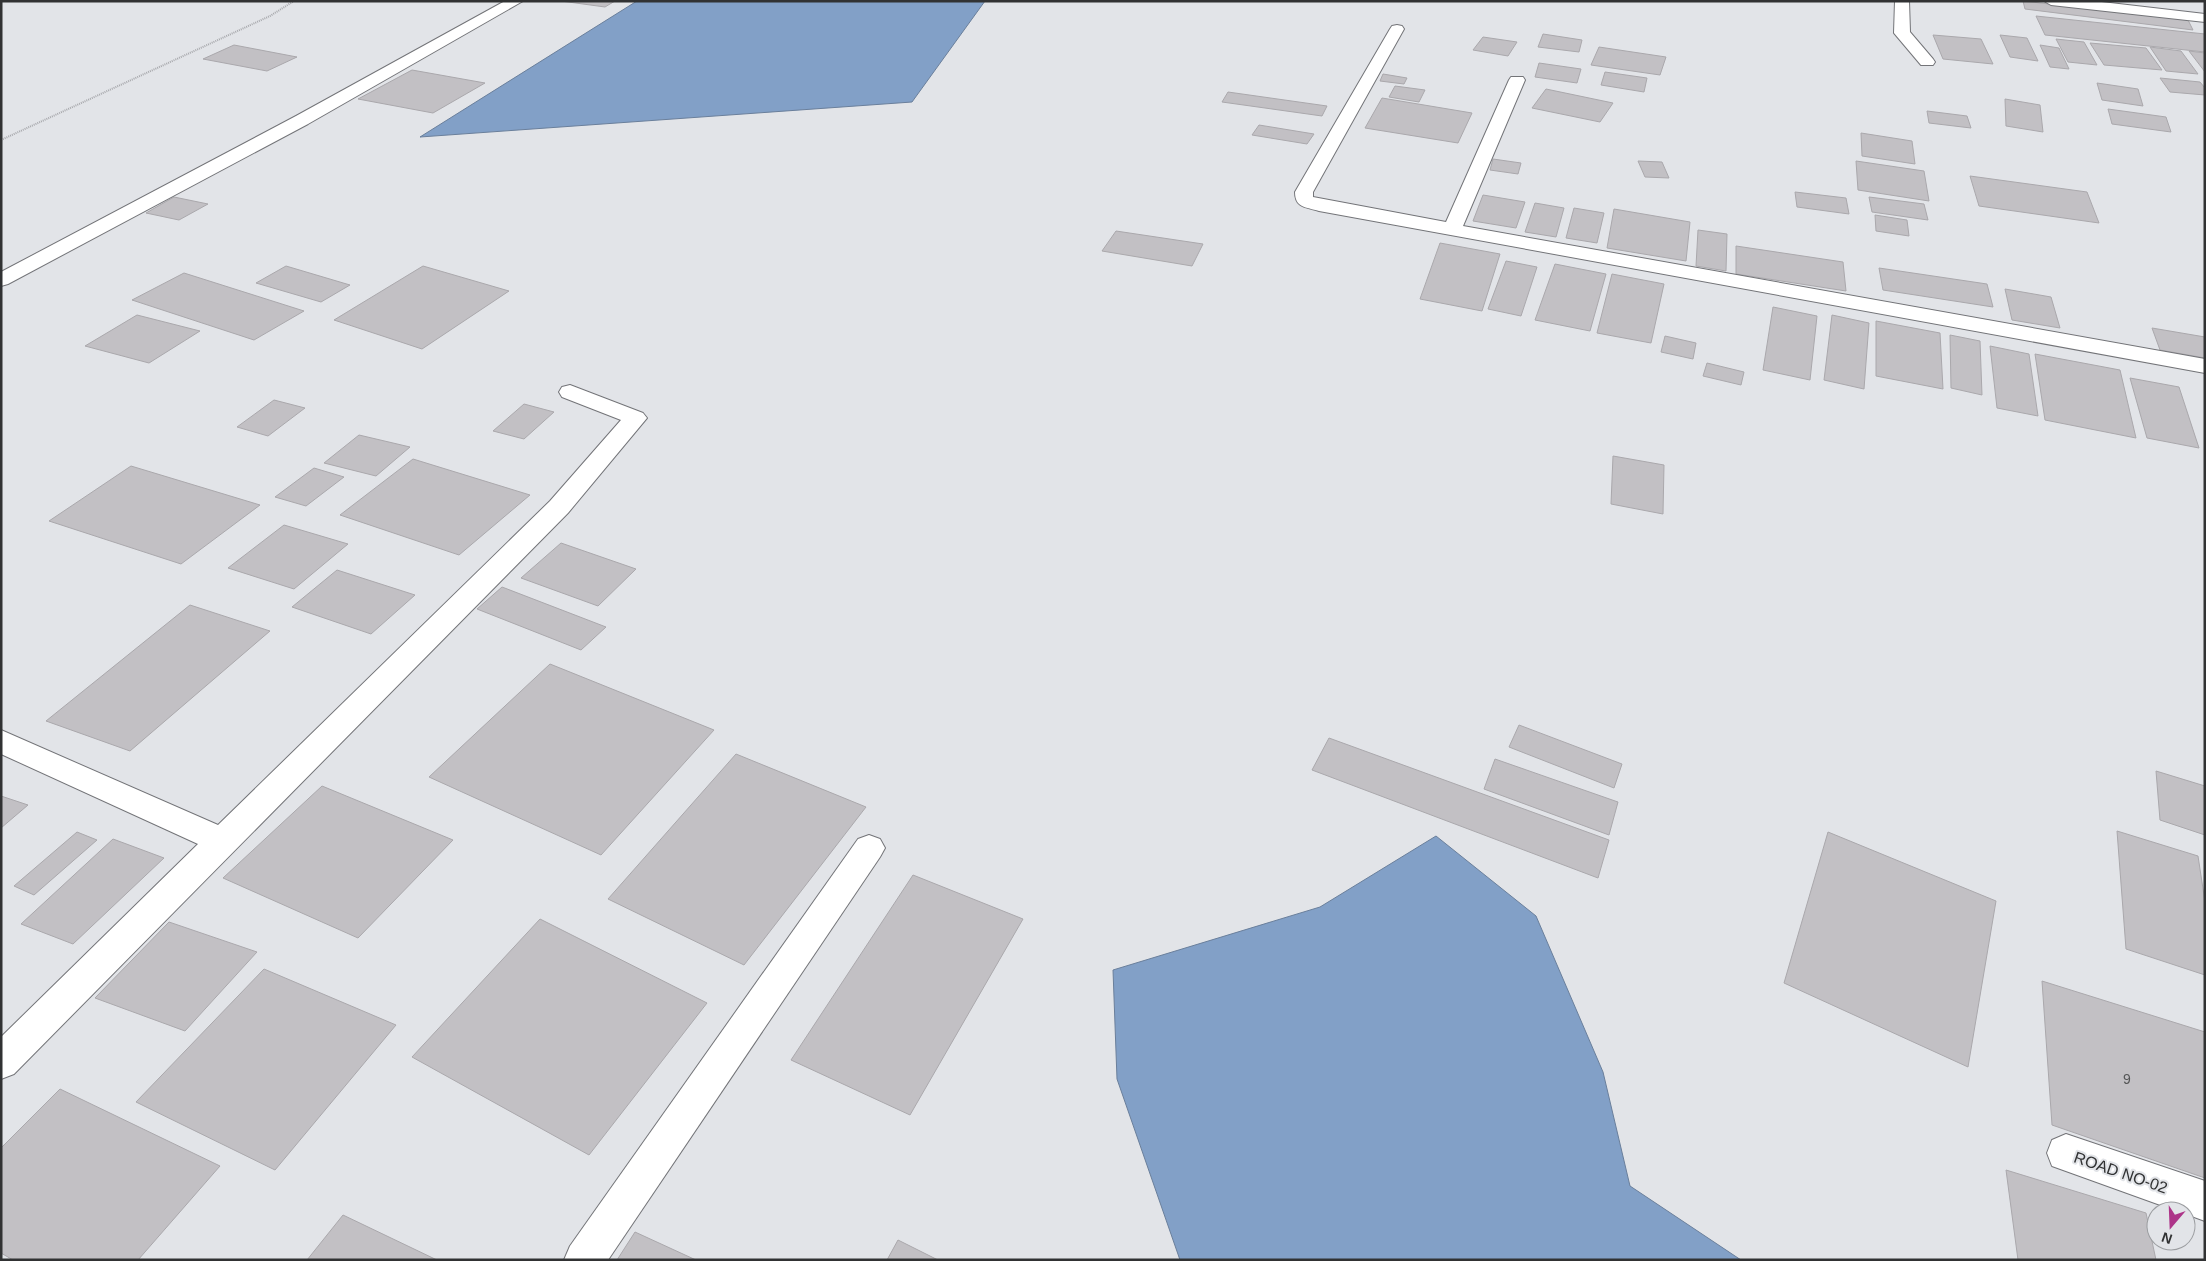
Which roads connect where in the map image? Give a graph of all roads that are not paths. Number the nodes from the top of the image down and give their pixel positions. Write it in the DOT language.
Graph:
graph roads {
  1 [pos="516,1"];
  2 [pos="1902,1"];
  3 [pos="2050,1"];
  4 [pos="2205,18"];
  5 [pos="1398,29"];
  6 [pos="1927,62"];
  7 [pos="1517,80"];
  8 [pos="1452,230"];
  9 [pos="1,280"];
  10 [pos="2205,366"];
  11 [pos="570,392"];
  12 [pos="1,741"];
  13 [pos="222,841"];
  14 [pos="869,848"];
  15 [pos="1,1062"];
  16 [pos="2066,1153"];
  17 [pos="2205,1201"];
  18 [pos="584,1260"];
  1 -- 9 [label="street"];
  2 -- 6 [label="street"];
  3 -- 4 [label="street"];
  5 -- 8 [label="street"];
  7 -- 8 [label="street"];
  8 -- 10 [label="street"];
  11 -- 13 [label="street"];
  12 -- 13 [label="street"];
  13 -- 15 [label="street"];
  14 -- 18 [label="street"];
  16 -- 17 [label="street, ROAD NO-02"];
}
